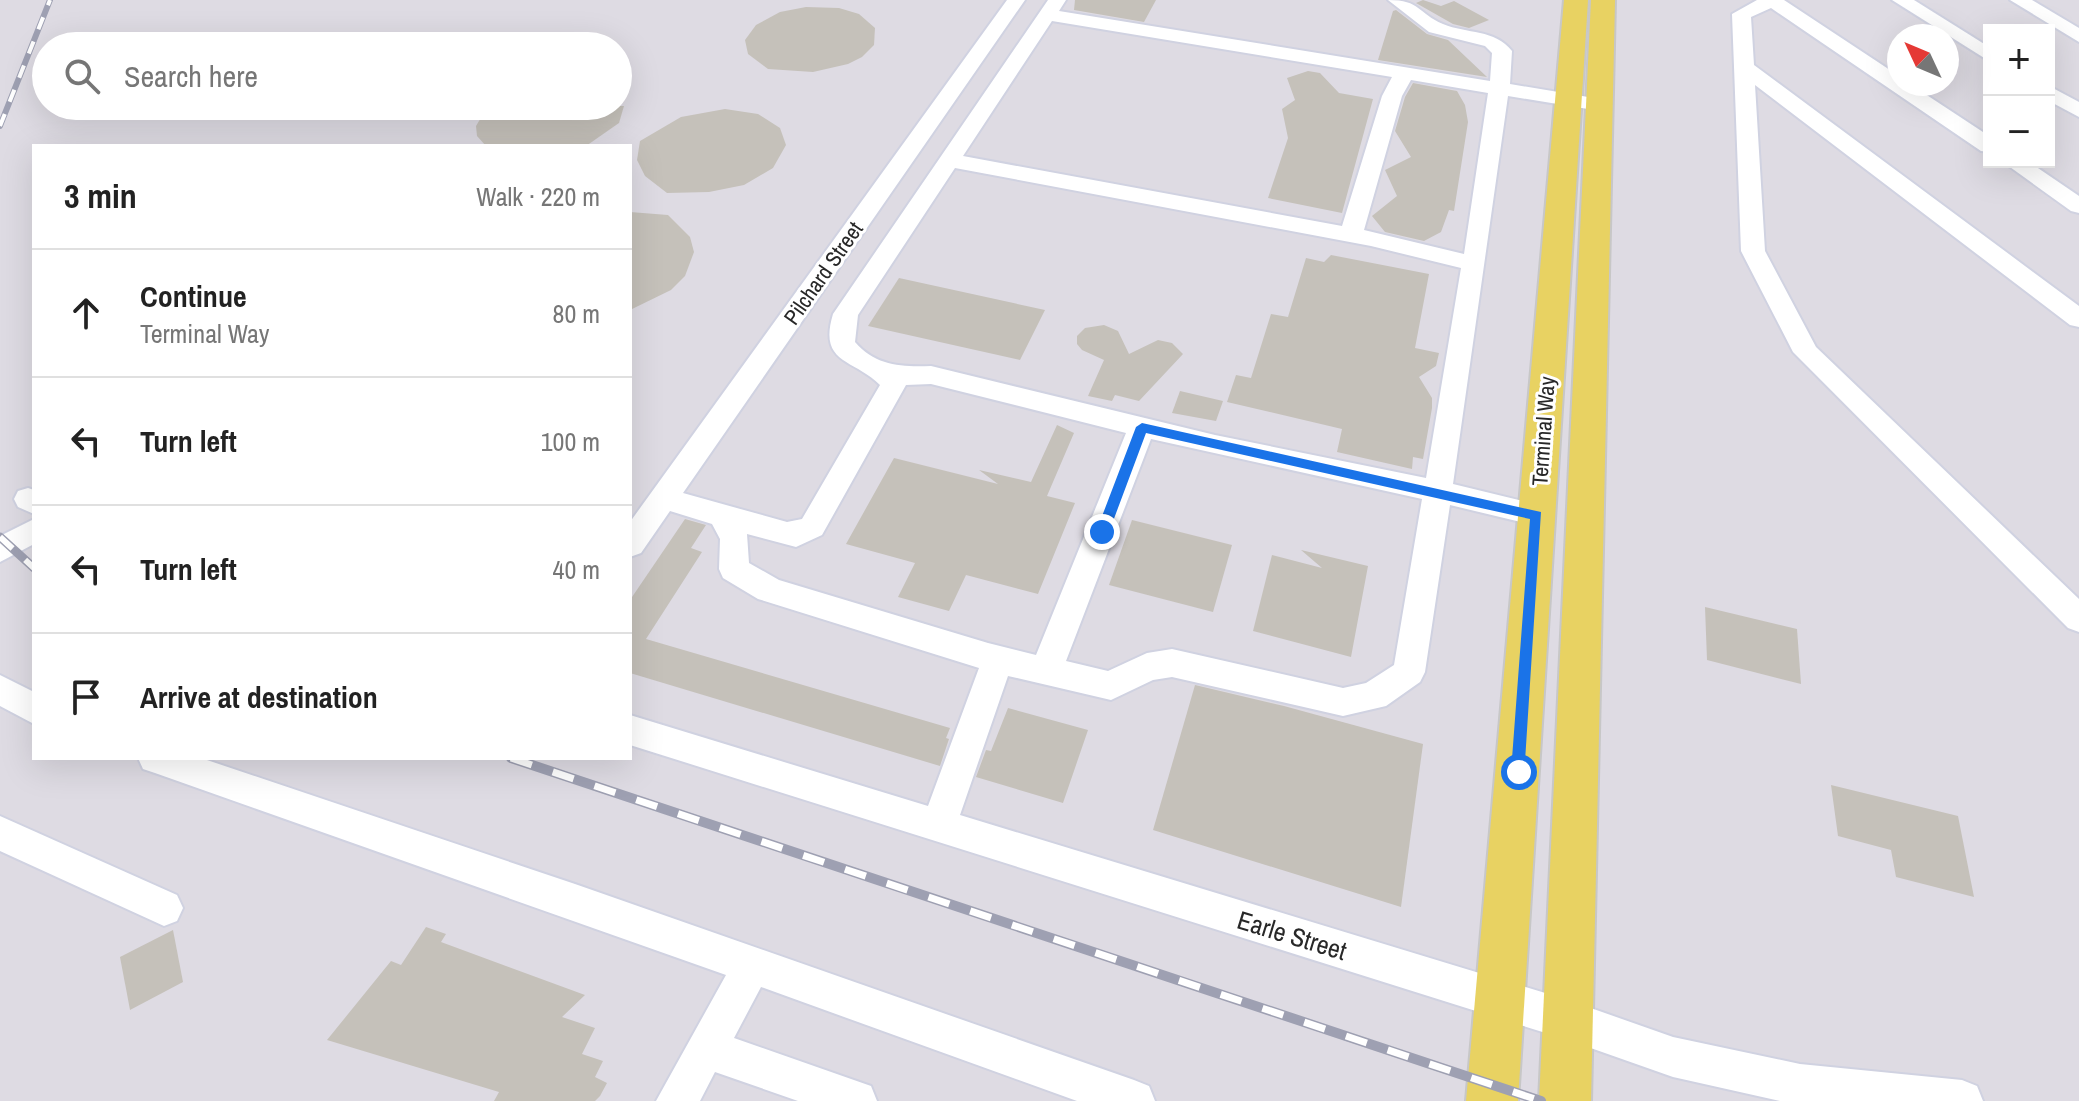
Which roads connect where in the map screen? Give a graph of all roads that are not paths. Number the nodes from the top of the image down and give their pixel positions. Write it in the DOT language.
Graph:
graph roads {
  1 [pos="1016,0"];
  2 [pos="1397,0"];
  3 [pos="1576,0"];
  4 [pos="1603,0"];
  5 [pos="1773,0"];
  6 [pos="1901,0"];
  7 [pos="2019,0"];
  8 [pos="1052,8"];
  9 [pos="2079,36"];
  10 [pos="1983,51"];
  11 [pos="1744,67"];
  12 [pos="1404,74"];
  13 [pos="1500,90"];
  14 [pos="2055,96"];
  15 [pos="1584,103"];
  16 [pos="2079,111"];
  17 [pos="1983,142"];
  18 [pos="948,160"];
  19 [pos="2023,168"];
  20 [pos="2079,206"];
  21 [pos="1351,236"];
  22 [pos="1474,264"];
  23 [pos="2079,319"];
  24 [pos="889,376"];
  25 [pos="1142,427"];
  26 [pos="1438,491"];
  27 [pos="663,498"];
  28 [pos="1537,515"];
  29 [pos="723,516"];
  30 [pos="32,531"];
  31 [pos="632,542"];
  32 [pos="0,550"];
  33 [pos="2079,619"];
  34 [pos="998,659"];
  35 [pos="1046,671"];
  36 [pos="0,689"];
  37 [pos="32,708"];
  38 [pos="632,731"];
  39 [pos="161,760"];
  40 [pos="939,826"];
  41 [pos="0,833"];
  42 [pos="164,908"];
  43 [pos="752,966"];
  44 [pos="1502,1000"];
  45 [pos="1568,1020"];
  46 [pos="705,1048"];
  47 [pos="1070,1091"];
  48 [pos="677,1101"];
  49 [pos="856,1101"];
  50 [pos="1134,1101"];
  51 [pos="1492,1101"];
  52 [pos="1565,1101"];
  53 [pos="1962,1101"];
  1 -- 27 [label="street, Pilchard Street"];
  2 -- 13 [label="street"];
  3 -- 15 [label="main road, Terminal Way"];
  4 -- 15 [label="main road, Terminal Way"];
  5 -- 11 [label="street"];
  5 -- 17 [label="street"];
  6 -- 10 [label="street"];
  7 -- 9 [label="street"];
  8 -- 12 [label="street"];
  8 -- 18 [label="street"];
  11 -- 23 [label="street"];
  11 -- 33 [label="street"];
  12 -- 13 [label="street"];
  12 -- 21 [label="street"];
  13 -- 15 [label="street"];
  13 -- 22 [label="street"];
  14 -- 16 [label="street"];
  15 -- 28 [label="main road, Terminal Way"];
  15 -- 45 [label="main road, Terminal Way"];
  18 -- 21 [label="street"];
  18 -- 24 [label="street"];
  19 -- 20 [label="street"];
  21 -- 22 [label="street"];
  22 -- 26 [label="street"];
  24 -- 25 [label="street"];
  24 -- 29 [label="street"];
  25 -- 26 [label="street"];
  25 -- 35 [label="street"];
  26 -- 28 [label="street"];
  26 -- 35 [label="street"];
  27 -- 29 [label="street"];
  27 -- 31 [label="street, Pilchard Street"];
  28 -- 44 [label="main road, Terminal Way"];
  29 -- 34 [label="street"];
  30 -- 32 [label="street"];
  34 -- 35 [label="street"];
  34 -- 40 [label="street"];
  36 -- 37 [label="street"];
  38 -- 40 [label="street, Earle Street"];
  39 -- 43 [label="street"];
  40 -- 44 [label="street, Earle Street"];
  41 -- 42 [label="street"];
  43 -- 46 [label="street"];
  43 -- 47 [label="street"];
  44 -- 45 [label="street, Earle Street"];
  44 -- 51 [label="main road, Terminal Way"];
  45 -- 52 [label="main road, Terminal Way"];
  45 -- 53 [label="street, Earle Street"];
  46 -- 48 [label="street"];
  46 -- 49 [label="street"];
  47 -- 50 [label="street"];
}
